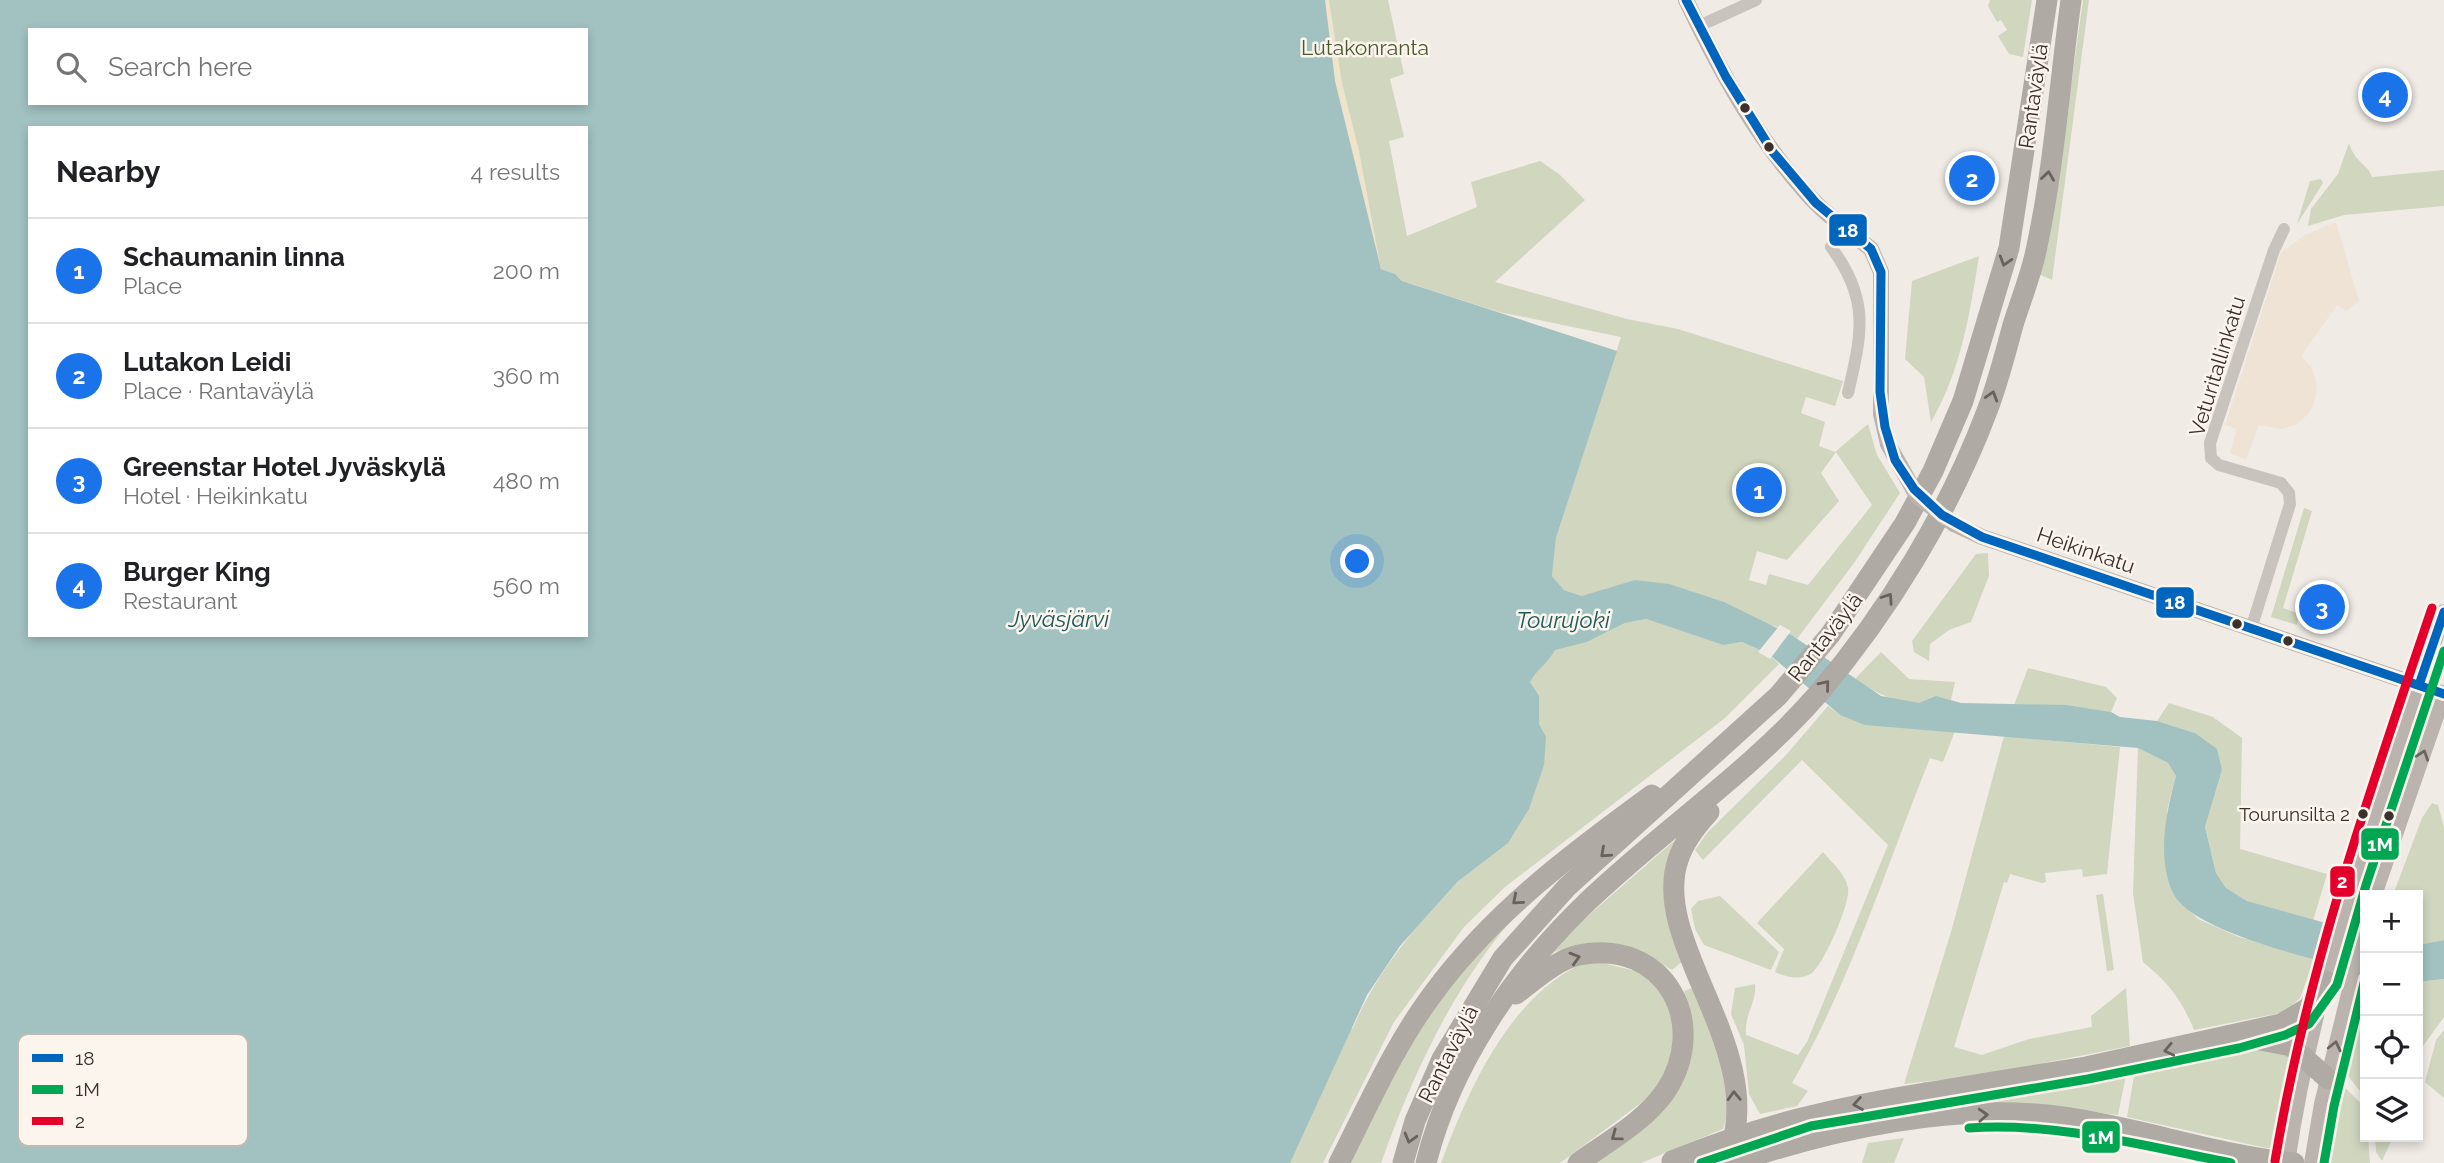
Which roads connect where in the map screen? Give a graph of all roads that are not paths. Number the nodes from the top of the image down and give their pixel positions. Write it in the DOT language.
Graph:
graph roads {
  1 [pos="1686,0"];
  2 [pos="1756,0"];
  3 [pos="2047,0"];
  4 [pos="2071,0"];
  5 [pos="1699,26"];
  6 [pos="1843,226"];
  7 [pos="2284,229"];
  8 [pos="1847,393"];
  9 [pos="2444,612"];
  10 [pos="2251,629"];
  11 [pos="2419,685"];
  12 [pos="2444,694"];
  13 [pos="1747,726"];
  14 [pos="1759,755"];
  15 [pos="2376,890"];
  16 [pos="2360,948"];
  17 [pos="2326,981"];
  18 [pos="1497,1007"];
  19 [pos="2313,1009"];
  20 [pos="2236,1035"];
  21 [pos="2306,1058"];
  22 [pos="2328,1079"];
  23 [pos="1669,1162"];
  24 [pos="1339,1163"];
  25 [pos="1403,1163"];
  26 [pos="1426,1163"];
  27 [pos="1578,1163"];
  28 [pos="1726,1163"];
  29 [pos="1732,1163"];
  30 [pos="2287,1163"];
  31 [pos="2294,1163"];
  32 [pos="2312,1163"];
  1 -- 5 [label="street, Heikinkatu"];
  2 -- 5 [label="street"];
  3 -- 13 [label="highway, Rantaväylä, one-way"];
  14 -- 4 [label="highway, Rantaväylä, one-way"];
  5 -- 6 [label="street, Heikinkatu"];
  6 -- 8 [label="street"];
  6 -- 10 [label="street, Heikinkatu, bridge"];
  7 -- 10 [label="street, Veturitallinkatu"];
  9 -- 11 [label="street"];
  10 -- 11 [label="street, Heikinkatu"];
  11 -- 12 [label="street, Heikinkatu"];
  11 -- 17 [label="street"];
  15 -- 12 [label="street, one-way"];
  13 -- 24 [label="highway, one-way"];
  13 -- 25 [label="highway, Rantaväylä, one-way"];
  14 -- 18 [label="highway, Rantaväylä"];
  28 -- 14 [label="highway, one-way"];
  22 -- 16 [label="street, one-way"];
  17 -- 19 [label="highway"];
  18 -- 26 [label="highway, Rantaväylä"];
  18 -- 27 [label="highway, one-way"];
  19 -- 20 [label="highway"];
  19 -- 21 [label="street"];
  20 -- 21 [label="highway"];
  20 -- 23 [label="highway, one-way, bridge"];
  21 -- 22 [label="highway"];
  21 -- 30 [label="street"];
  22 -- 32 [label="street"];
  29 -- 30 [label="highway, one-way"];
  30 -- 31 [label="highway"];
}
